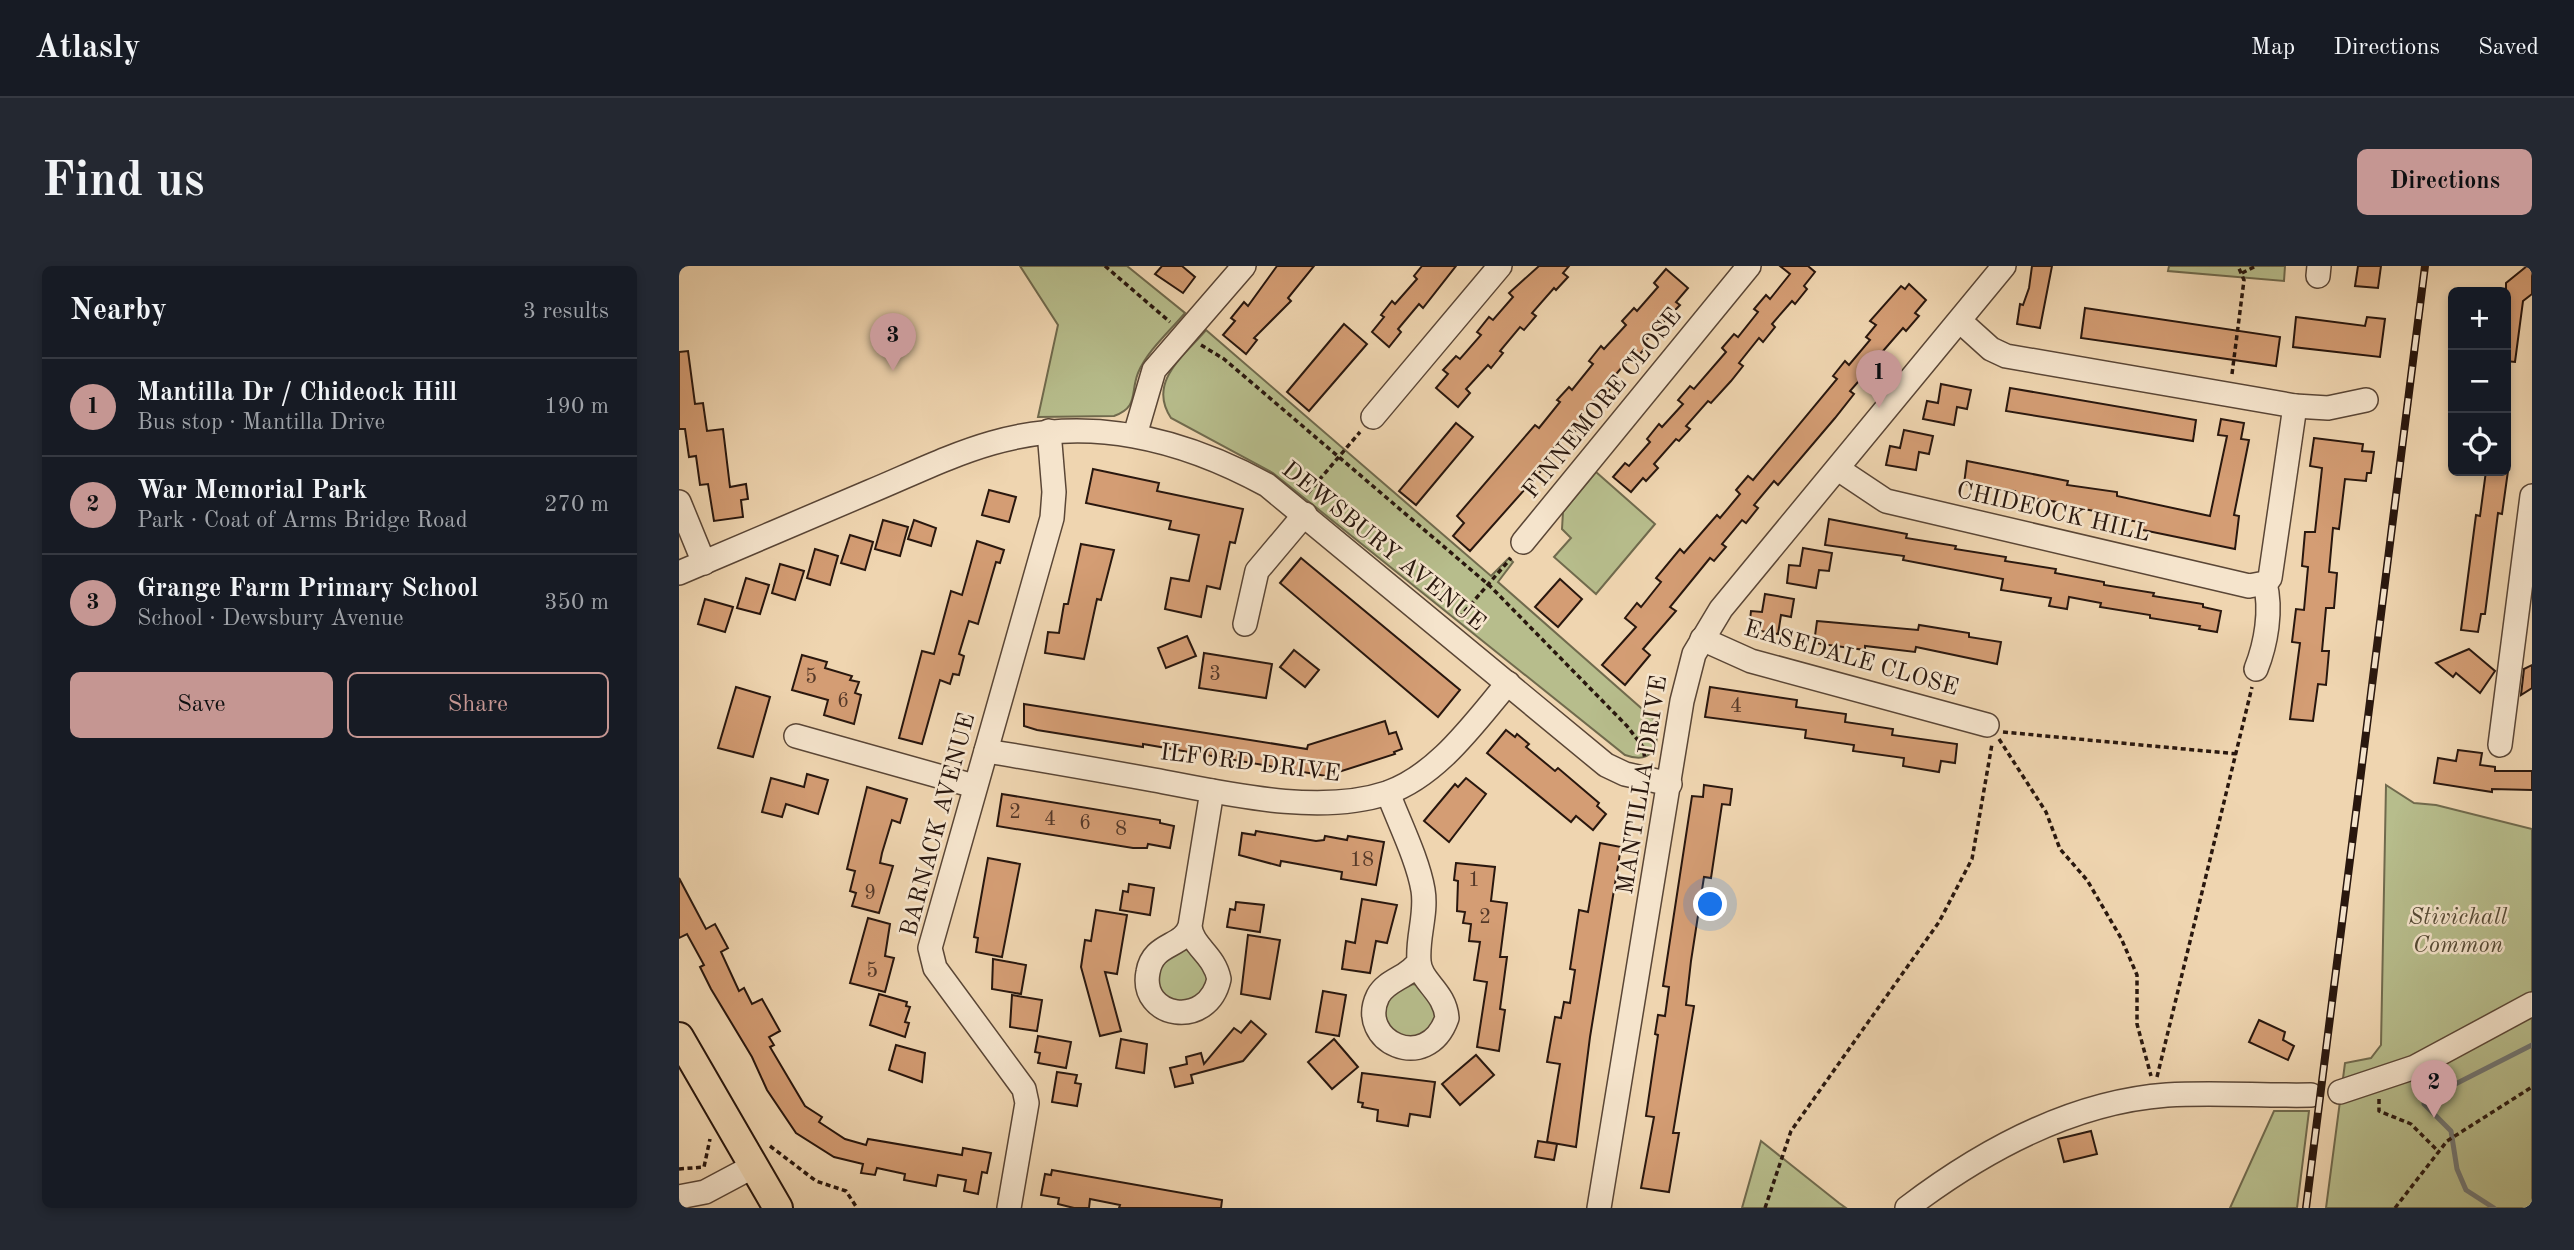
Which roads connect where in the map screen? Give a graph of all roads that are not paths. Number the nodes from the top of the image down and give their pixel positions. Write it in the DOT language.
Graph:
graph roads {
  1 [pos="1244,266"];
  2 [pos="1500,266"];
  3 [pos="1749,266"];
  4 [pos="2004,266"];
  5 [pos="1961,322"];
  6 [pos="2367,400"];
  7 [pos="2295,406"];
  8 [pos="1373,417"];
  9 [pos="1049,432"];
  10 [pos="1135,436"];
  11 [pos="1838,469"];
  12 [pos="2532,496"];
  13 [pos="679,502"];
  14 [pos="1301,510"];
  15 [pos="1523,542"];
  16 [pos="704,563"];
  17 [pos="679,573"];
  18 [pos="2265,583"];
  19 [pos="1244,630"];
  20 [pos="1702,639"];
  21 [pos="2256,670"];
  22 [pos="1508,683"];
  23 [pos="1990,728"];
  24 [pos="796,736"];
  25 [pos="2500,745"];
  26 [pos="986,751"];
  27 [pos="1659,782"];
  28 [pos="974,786"];
  29 [pos="1212,791"];
  30 [pos="1388,793"];
  31 [pos="1190,926"];
  32 [pos="1419,961"];
  33 [pos="2532,1004"];
  34 [pos="679,1037"];
  35 [pos="2344,1091"];
  36 [pos="2311,1096"];
  37 [pos="752,1167"];
  38 [pos="679,1197"];
  39 [pos="778,1208"];
  40 [pos="1009,1208"];
  41 [pos="1599,1208"];
  42 [pos="1906,1208"];
  1 -- 10 [label="street"];
  2 -- 8 [label="street"];
  3 -- 15 [label="street, FINNEMORE CLOSE"];
  4 -- 5 [label="street, MANTILLA DRIVE"];
  5 -- 7 [label="street"];
  5 -- 11 [label="street, MANTILLA DRIVE"];
  6 -- 7 [label="street"];
  7 -- 18 [label="street"];
  9 -- 10 [label="street, DEWSBURY AVENUE"];
  9 -- 16 [label="street, DEWSBURY AVENUE"];
  9 -- 26 [label="street, BARNACK AVENUE"];
  10 -- 14 [label="street, DEWSBURY AVENUE"];
  11 -- 18 [label="street, CHIDEOCK HILL"];
  11 -- 20 [label="street, MANTILLA DRIVE"];
  12 -- 25 [label="street"];
  13 -- 16 [label="street"];
  14 -- 19 [label="street"];
  14 -- 22 [label="street, DEWSBURY AVENUE"];
  16 -- 17 [label="street, DEWSBURY AVENUE"];
  18 -- 21 [label="street"];
  20 -- 23 [label="street, EASEDALE CLOSE"];
  20 -- 27 [label="street, MANTILLA DRIVE"];
  22 -- 27 [label="street, DEWSBURY AVENUE"];
  22 -- 30 [label="street, ILFORD DRIVE"];
  24 -- 28 [label="street"];
  26 -- 28 [label="street, BARNACK AVENUE"];
  26 -- 29 [label="street, ILFORD DRIVE"];
  27 -- 41 [label="street, MANTILLA DRIVE"];
  28 -- 40 [label="street, BARNACK AVENUE"];
  29 -- 30 [label="street, ILFORD DRIVE"];
  29 -- 31 [label="street"];
  30 -- 32 [label="street"];
  33 -- 35 [label="street"];
  34 -- 37 [label="main road"];
  36 -- 42 [label="street"];
  37 -- 38 [label="street"];
  37 -- 39 [label="main road"];
}
